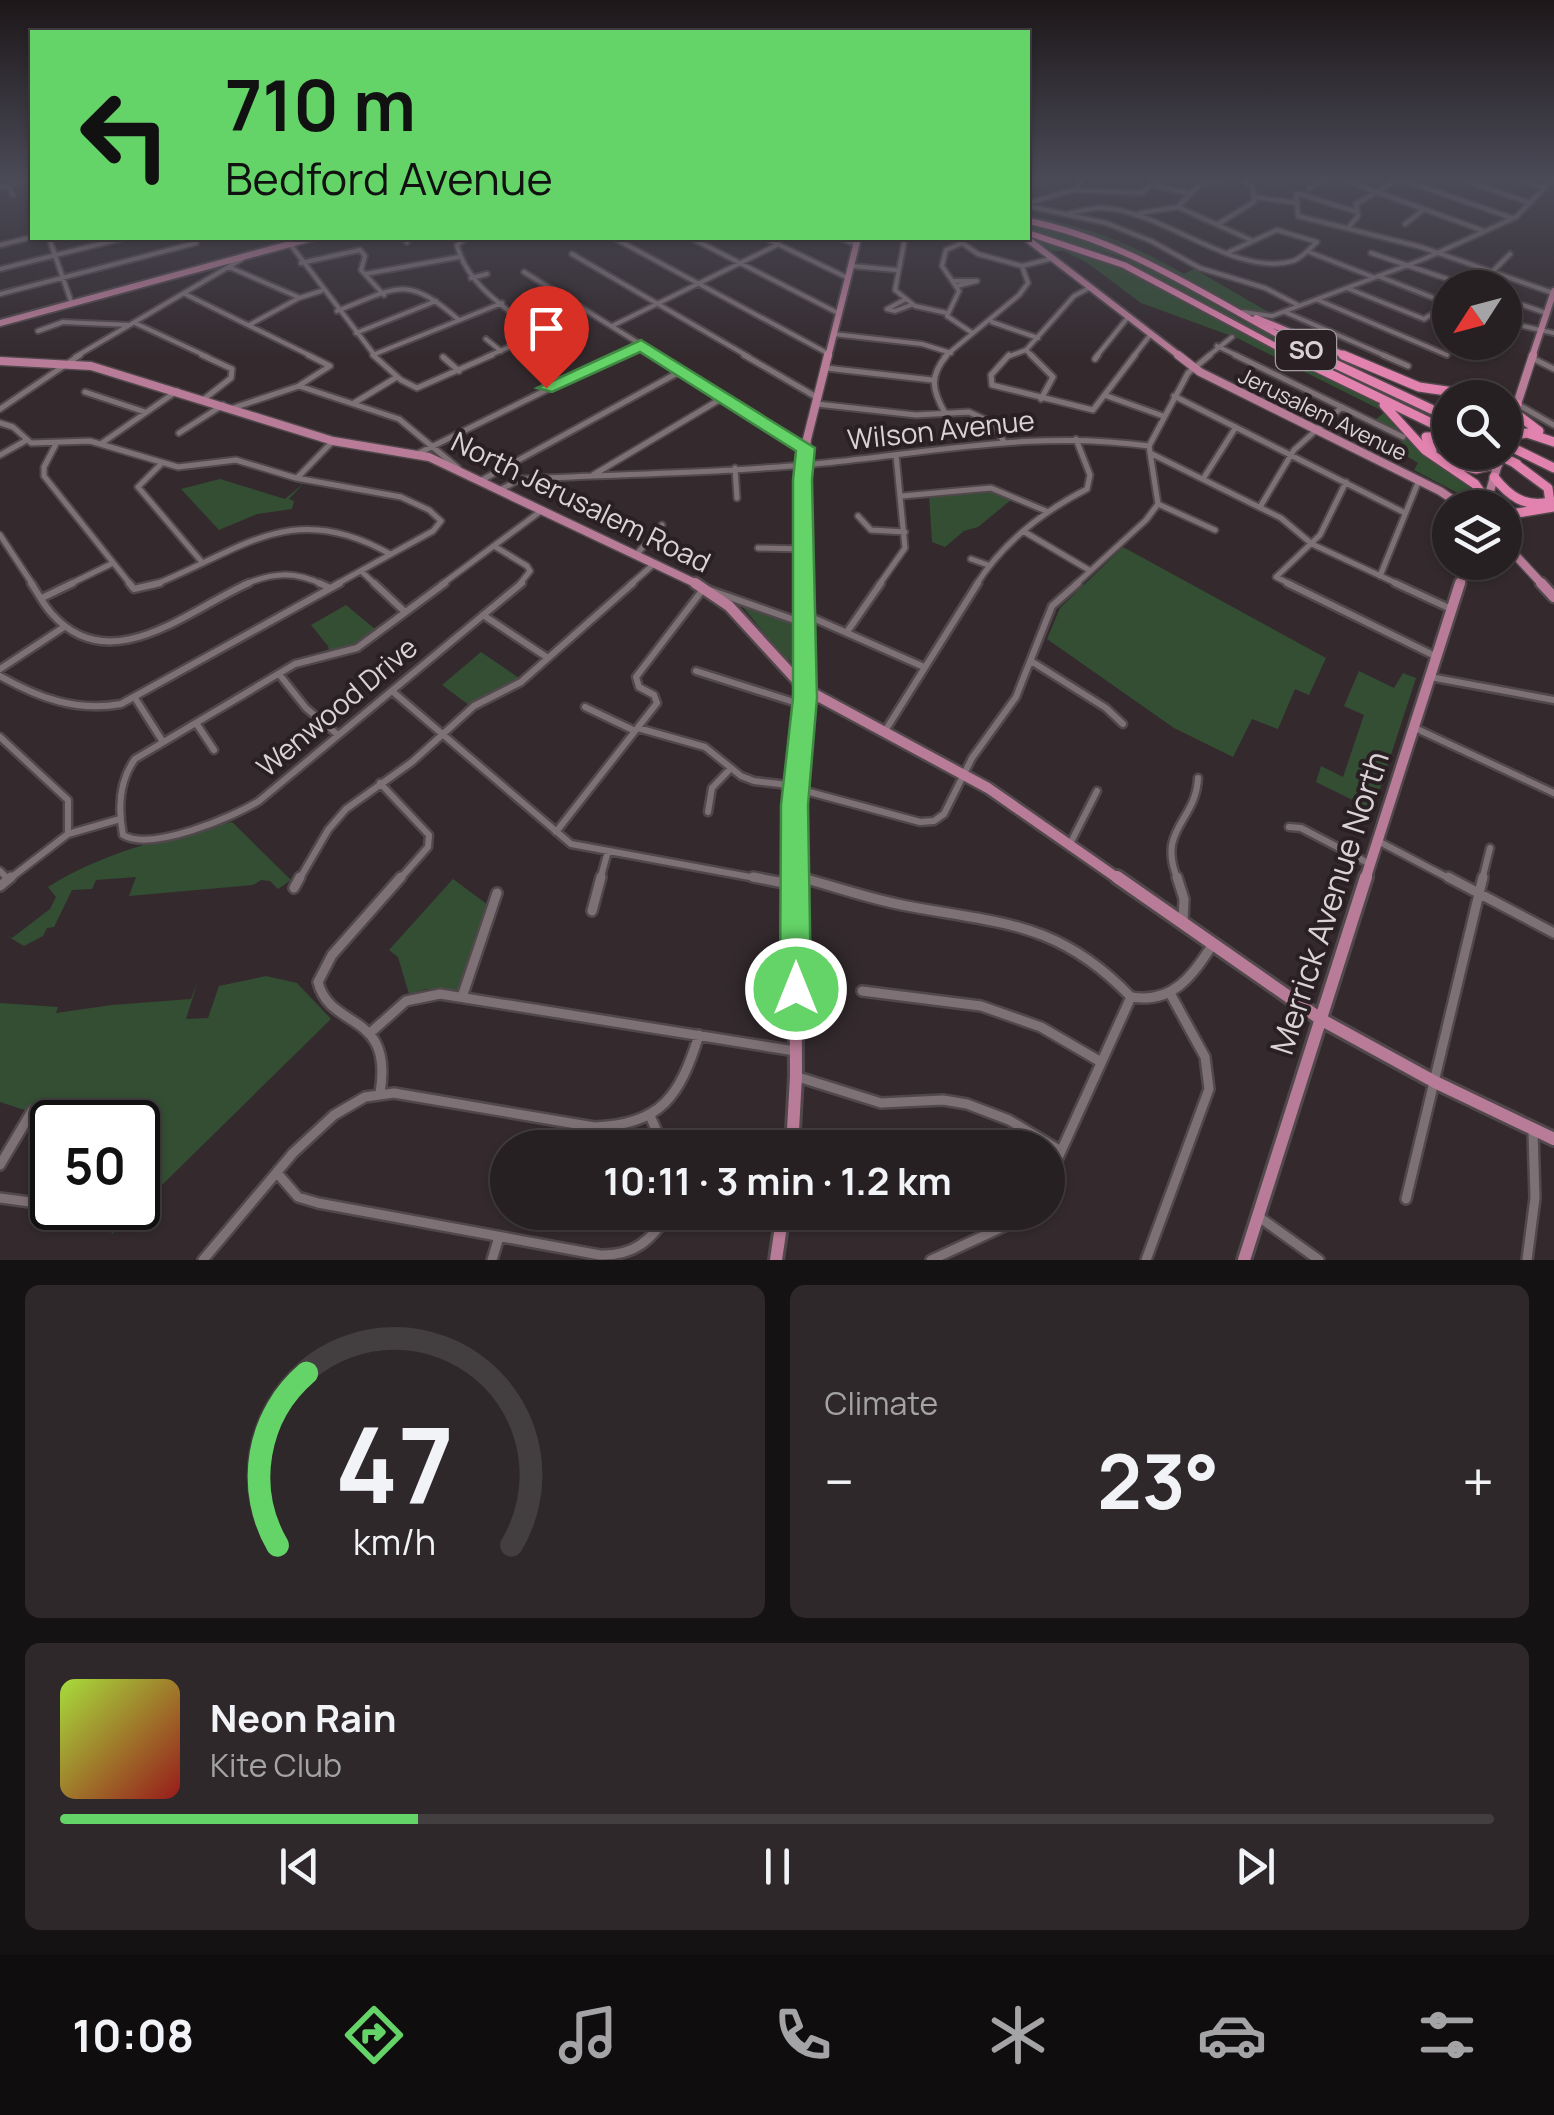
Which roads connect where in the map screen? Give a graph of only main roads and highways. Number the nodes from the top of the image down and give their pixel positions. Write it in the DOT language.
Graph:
graph roads {
  1 [pos="1032,239"];
  2 [pos="1041,239"];
  3 [pos="1099,239"];
  4 [pos="305,240"];
  5 [pos="858,241"];
  6 [pos="1167,273"];
  7 [pos="1554,292"];
  8 [pos="0,323"];
  9 [pos="1295,357"];
  10 [pos="0,362"];
  11 [pos="1522,384"];
  12 [pos="1432,389"];
  13 [pos="1432,407"];
  14 [pos="1522,420"];
  15 [pos="1432,425"];
  16 [pos="1522,436"];
  17 [pos="1554,440"];
  18 [pos="1522,450"];
  19 [pos="1522,466"];
  20 [pos="1554,466"];
  21 [pos="1522,468"];
  22 [pos="1496,470"];
  23 [pos="1494,476"];
  24 [pos="1554,482"];
  25 [pos="1438,490"];
  26 [pos="1478,490"];
  27 [pos="1490,490"];
  28 [pos="1554,508"];
  29 [pos="1522,513"];
  30 [pos="1522,562"];
  31 [pos="1461,580"];
  32 [pos="1554,596"];
  33 [pos="1452,610"];
  34 [pos="805,690"];
  35 [pos="1414,727"];
  36 [pos="1378,841"];
  37 [pos="1213,944"];
  38 [pos="1322,1020"];
  39 [pos="793,1130"];
  40 [pos="1554,1139"];
  41 [pos="780,1230"];
  42 [pos="776,1260"];
  43 [pos="1244,1260"];
  1 -- 25 [label="main road, Jerusalem Avenue"];
  2 -- 9 [label="highway, SO"];
  3 -- 6 [label="highway, SO"];
  4 -- 8 [label="main road"];
  5 -- 34 [label="main road"];
  6 -- 12 [label="highway"];
  6 -- 13 [label="highway, SO"];
  7 -- 11 [label="main road"];
  9 -- 15 [label="highway, SO"];
  9 -- 26 [label="highway"];
  10 -- 34 [label="main road, North Jerusalem Road"];
  14 -- 17 [label="highway"];
  16 -- 17 [label="highway"];
  18 -- 20 [label="highway"];
  19 -- 24 [label="highway"];
  21 -- 23 [label="highway"];
  22 -- 23 [label="main road"];
  23 -- 27 [label="main road"];
  28 -- 29 [label="highway"];
  30 -- 32 [label="main road"];
  31 -- 33 [label="main road, Merrick Avenue North"];
  33 -- 35 [label="main road, Merrick Avenue North"];
  34 -- 37 [label="main road, North Jerusalem Road"];
  34 -- 39 [label="main road"];
  35 -- 36 [label="main road, Merrick Avenue North"];
  36 -- 38 [label="main road, Merrick Avenue North"];
  37 -- 38 [label="main road, North Jerusalem Road"];
  38 -- 40 [label="main road, North Jerusalem Road"];
  38 -- 43 [label="main road, Merrick Avenue North"];
  41 -- 42 [label="main road"];
}
